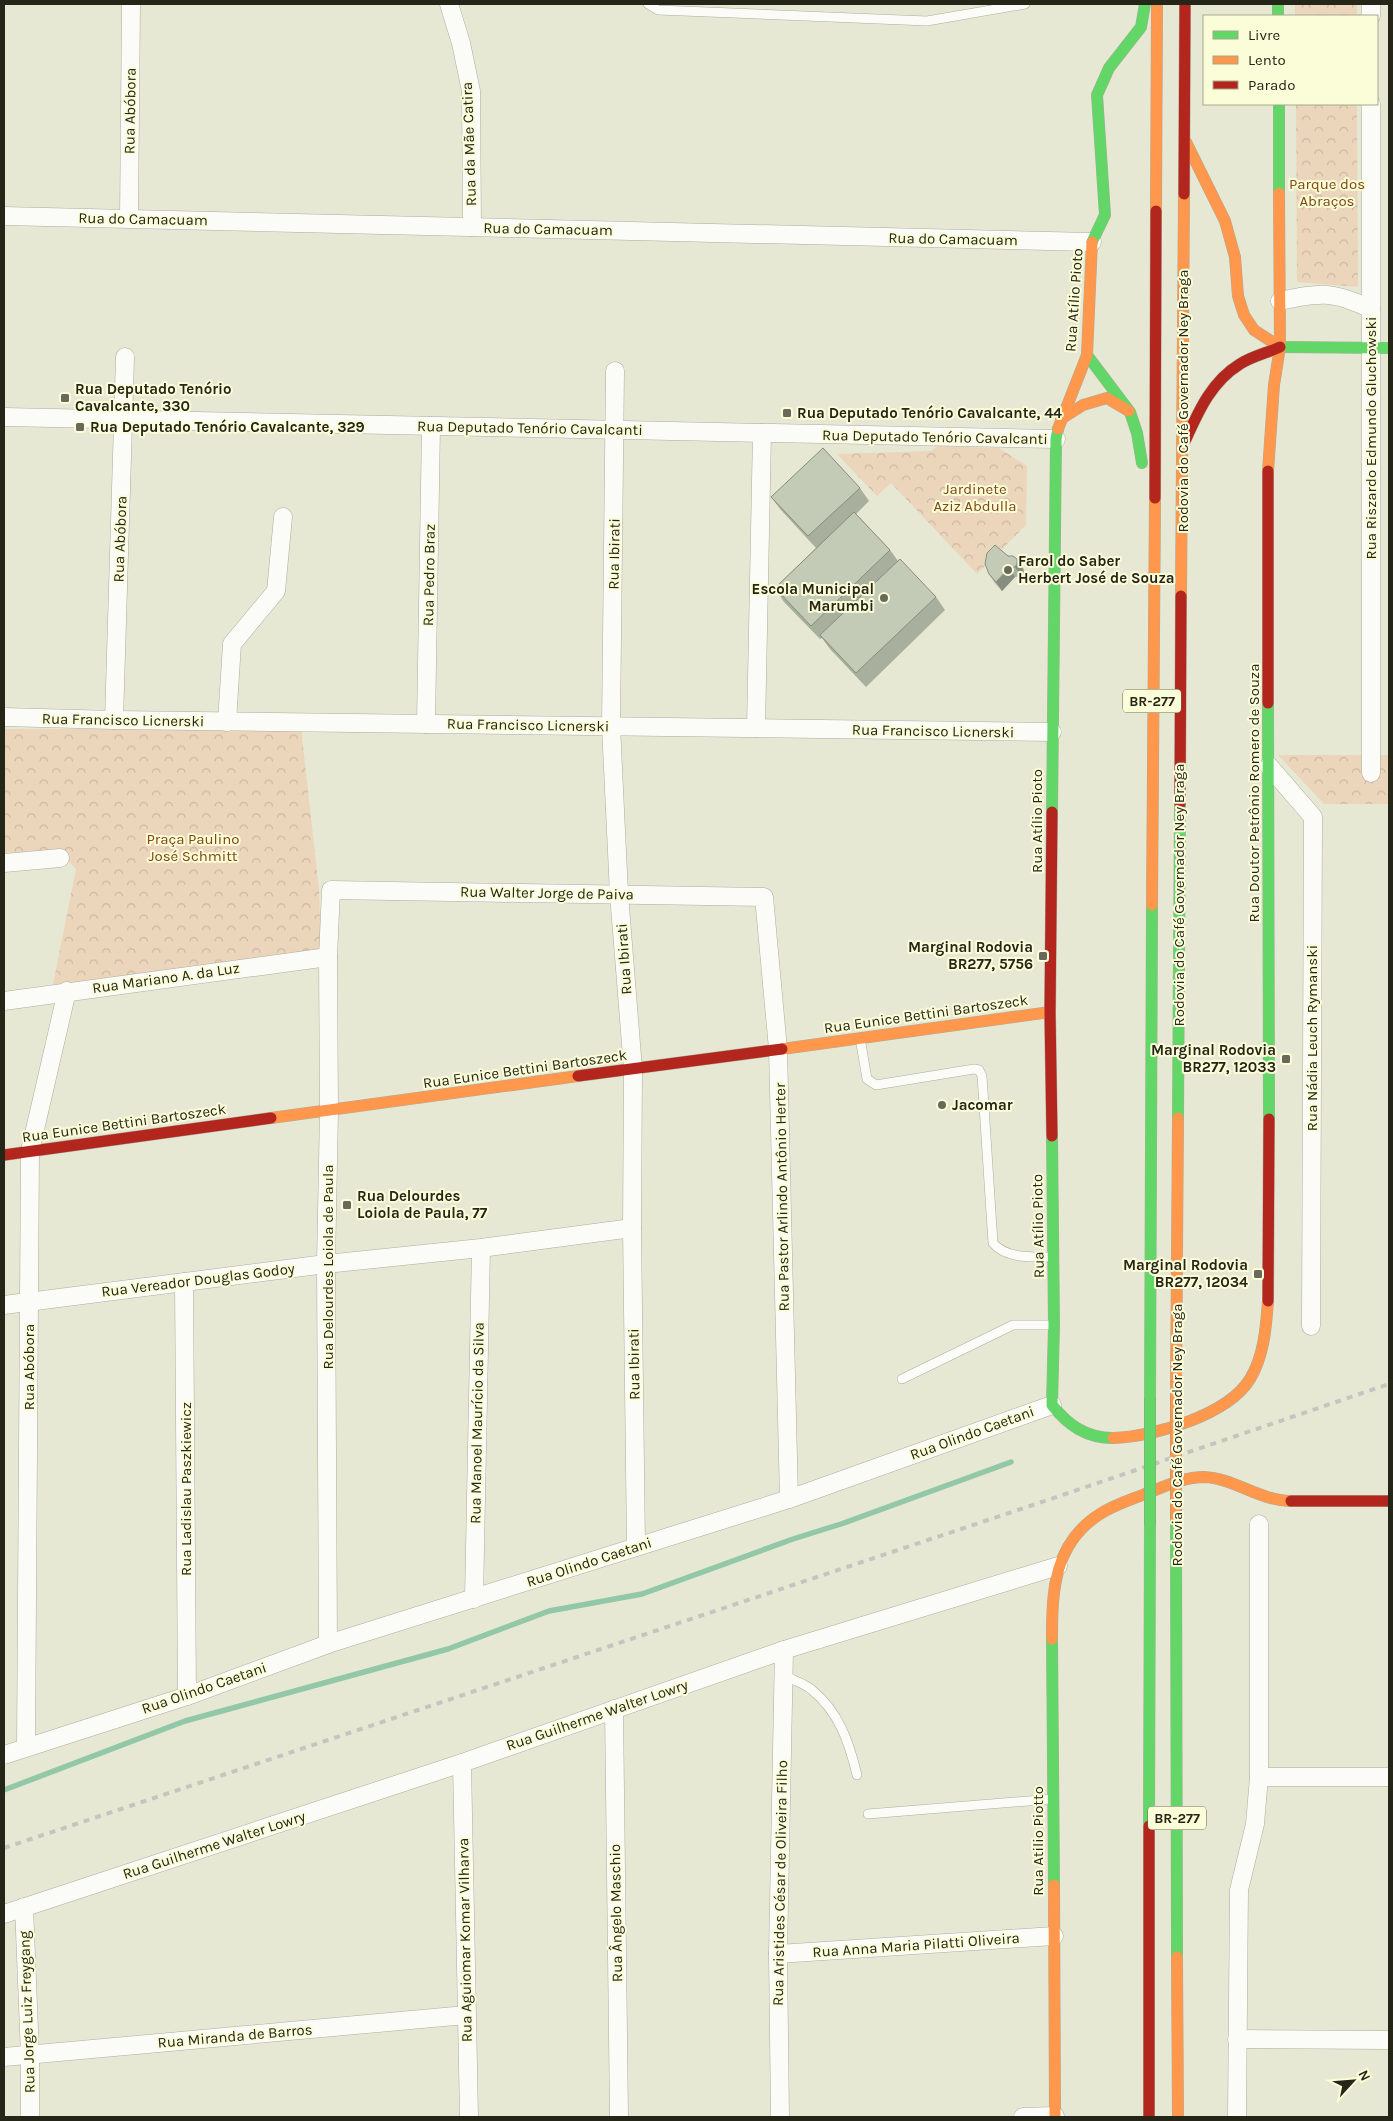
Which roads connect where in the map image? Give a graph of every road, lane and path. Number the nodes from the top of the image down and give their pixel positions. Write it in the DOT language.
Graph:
graph roads {
  1 [pos="131,4"];
  2 [pos="449,4"];
  3 [pos="648,4"];
  4 [pos="1025,4"];
  5 [pos="1145,4"];
  6 [pos="1157,4"];
  7 [pos="1185,4"];
  8 [pos="1279,105"];
  9 [pos="1370,105"];
  10 [pos="1185,140"];
  11 [pos="4,216"];
  12 [pos="129,218"];
  13 [pos="472,227"];
  14 [pos="1092,242"];
  15 [pos="1280,301"];
  16 [pos="1371,308"];
  17 [pos="1280,347"];
  18 [pos="1371,348"];
  19 [pos="1389,348"];
  20 [pos="1087,355"];
  21 [pos="125,357"];
  22 [pos="615,371"];
  23 [pos="1130,412"];
  24 [pos="4,417"];
  25 [pos="123,418"];
  26 [pos="1061,419"];
  27 [pos="431,426"];
  28 [pos="616,429"];
  29 [pos="762,433"];
  30 [pos="1056,439"];
  31 [pos="1182,448"];
  32 [pos="283,517"];
  33 [pos="1153,531"];
  34 [pos="4,717"];
  35 [pos="114,720"];
  36 [pos="228,722"];
  37 [pos="426,724"];
  38 [pos="612,726"];
  39 [pos="756,728"];
  40 [pos="1052,732"];
  41 [pos="1269,766"];
  42 [pos="1370,773"];
  43 [pos="60,858"];
  44 [pos="4,863"];
  45 [pos="331,890"];
  46 [pos="619,894"];
  47 [pos="764,897"];
  48 [pos="328,957"];
  49 [pos="67,992"];
  50 [pos="4,1001"];
  51 [pos="1050,1012"];
  52 [pos="860,1038"];
  53 [pos="778,1050"];
  54 [pos="632,1069"];
  55 [pos="329,1111"];
  56 [pos="30,1151"];
  57 [pos="4,1154"];
  58 [pos="632,1228"];
  59 [pos="481,1248"];
  60 [pos="1053,1257"];
  61 [pos="326,1264"];
  62 [pos="184,1282"];
  63 [pos="29,1302"];
  64 [pos="4,1305"];
  65 [pos="1054,1325"];
  66 [pos="1311,1326"];
  67 [pos="902,1379"];
  68 [pos="1052,1405"];
  69 [pos="1165,1427"];
  70 [pos="789,1499"];
  71 [pos="1389,1501"];
  72 [pos="1259,1524"];
  73 [pos="636,1548"];
  74 [pos="1058,1566"];
  75 [pos="474,1599"];
  76 [pos="328,1644"];
  77 [pos="784,1650"];
  78 [pos="783,1675"];
  79 [pos="187,1696"];
  80 [pos="614,1709"];
  81 [pos="26,1747"];
  82 [pos="4,1754"];
  83 [pos="462,1763"];
  84 [pos="857,1775"];
  85 [pos="1259,1776"];
  86 [pos="1389,1777"];
  87 [pos="1053,1799"];
  88 [pos="868,1814"];
  89 [pos="24,1907"];
  90 [pos="4,1914"];
  91 [pos="1054,1936"];
  92 [pos="778,1954"];
  93 [pos="466,2015"];
  94 [pos="1237,2039"];
  95 [pos="1389,2040"];
  96 [pos="30,2055"];
  97 [pos="4,2057"];
  98 [pos="1055,2116"];
  99 [pos="30,2117"];
  100 [pos="469,2117"];
  101 [pos="619,2117"];
  102 [pos="780,2117"];
  103 [pos="1023,2117"];
  104 [pos="1149,2117"];
  105 [pos="1178,2117"];
  106 [pos="1236,2117"];
  1 -- 12 [label="street, Rua Abóbora"];
  2 -- 13 [label="street, Rua da Mãe Catira"];
  3 -- 4 [label="lane"];
  5 -- 14 [label="main road"];
  6 -- 33 [label="main road, Rodovia do Café Governador Ney Braga / BR-277"];
  7 -- 10 [label="main road, Rodovia do Café Governador Ney Braga / BR-277"];
  8 -- 15 [label="main road, Rua Doutor Petrônio Romero de Souza"];
  9 -- 16 [label="street, Rua Riszardo Edmundo Gluchowski"];
  10 -- 17 [label="main road"];
  10 -- 31 [label="main road, Rodovia do Café Governador Ney Braga / BR-277"];
  11 -- 12 [label="street, Rua do Camacuam"];
  12 -- 13 [label="street, Rua do Camacuam"];
  13 -- 14 [label="street, Rua do Camacuam"];
  14 -- 20 [label="main road, Rua Atílio Pioto"];
  15 -- 16 [label="street"];
  15 -- 17 [label="main road, Rua Doutor Petrônio Romero de Souza"];
  16 -- 18 [label="street, Rua Riszardo Edmundo Gluchowski"];
  17 -- 18 [label="main road"];
  17 -- 31 [label="main road"];
  17 -- 41 [label="main road, Rua Doutor Petrônio Romero de Souza"];
  18 -- 19 [label="main road"];
  18 -- 42 [label="street, Rua Riszardo Edmundo Gluchowski"];
  20 -- 23 [label="main road"];
  20 -- 26 [label="main road, Rua Atílio Pioto"];
  21 -- 25 [label="street, Rua Abóbora"];
  22 -- 28 [label="street, Rua Ibirati"];
  23 -- 26 [label="main road"];
  23 -- 33 [label="main road"];
  24 -- 25 [label="street, Rua Deputado Tenório Cavalcanti"];
  25 -- 27 [label="street, Rua Deputado Tenório Cavalcanti"];
  25 -- 35 [label="street, Rua Abóbora"];
  26 -- 30 [label="main road, Rua Atílio Pioto"];
  27 -- 28 [label="street, Rua Deputado Tenório Cavalcanti"];
  27 -- 37 [label="street, Rua Pedro Braz"];
  28 -- 29 [label="street, Rua Deputado Tenório Cavalcanti"];
  28 -- 38 [label="street, Rua Ibirati"];
  29 -- 30 [label="street, Rua Deputado Tenório Cavalcanti"];
  29 -- 39 [label="street"];
  30 -- 40 [label="main road, Rua Atílio Pioto"];
  31 -- 105 [label="main road, Rodovia do Café Governador Ney Braga / BR-277, bridge"];
  32 -- 36 [label="street"];
  33 -- 104 [label="main road, Rodovia do Café Governador Ney Braga / BR-277, bridge"];
  34 -- 35 [label="street, Rua Francisco Licnerski"];
  35 -- 36 [label="street, Rua Francisco Licnerski"];
  36 -- 37 [label="street, Rua Francisco Licnerski"];
  37 -- 38 [label="street, Rua Francisco Licnerski"];
  38 -- 39 [label="street, Rua Francisco Licnerski"];
  38 -- 46 [label="street, Rua Ibirati"];
  39 -- 40 [label="street, Rua Francisco Licnerski"];
  40 -- 51 [label="main road, Rua Atílio Pioto"];
  41 -- 66 [label="street, Rua Nádia Leuch Rymanski"];
  41 -- 69 [label="main road, Rua Doutor Petrônio Romero de Souza"];
  43 -- 44 [label="street"];
  45 -- 46 [label="street, Rua Walter Jorge de Paiva"];
  45 -- 48 [label="street, Rua Delourdes Loiola de Paula"];
  46 -- 47 [label="street, Rua Walter Jorge de Paiva"];
  46 -- 54 [label="street, Rua Ibirati"];
  47 -- 53 [label="street, Rua Pastor Arlindo Antônio Herter"];
  48 -- 49 [label="street, Rua Mariano A. da Luz"];
  48 -- 55 [label="street, Rua Delourdes Loiola de Paula"];
  49 -- 50 [label="street, Rua Mariano A. da Luz"];
  49 -- 56 [label="street, Rua Abóbora"];
  51 -- 52 [label="main road, Rua Eunice Bettini Bartoszeck"];
  51 -- 60 [label="main road, Rua Atílio Pioto"];
  52 -- 53 [label="main road, Rua Eunice Bettini Bartoszeck"];
  52 -- 60 [label="lane"];
  53 -- 54 [label="main road, Rua Eunice Bettini Bartoszeck"];
  53 -- 70 [label="street, Rua Pastor Arlindo Antônio Herter"];
  54 -- 55 [label="main road, Rua Eunice Bettini Bartoszeck"];
  54 -- 58 [label="street, Rua Ibirati"];
  55 -- 56 [label="main road, Rua Eunice Bettini Bartoszeck"];
  55 -- 61 [label="street, Rua Delourdes Loiola de Paula"];
  56 -- 57 [label="main road, Rua Eunice Bettini Bartoszeck"];
  56 -- 63 [label="street, Rua Abóbora"];
  58 -- 59 [label="street, Rua Vereador Douglas Godoy"];
  58 -- 73 [label="street, Rua Ibirati"];
  59 -- 61 [label="street, Rua Vereador Douglas Godoy"];
  59 -- 75 [label="street, Rua Manoel Maurício da Silva"];
  60 -- 65 [label="main road, Rua Atílio Pioto"];
  61 -- 62 [label="street, Rua Vereador Douglas Godoy"];
  61 -- 76 [label="street, Rua Delourdes Loiola de Paula"];
  62 -- 63 [label="street, Rua Vereador Douglas Godoy"];
  62 -- 79 [label="street, Rua Ladislau Paszkiewicz"];
  63 -- 64 [label="street, Rua Vereador Douglas Godoy"];
  63 -- 81 [label="street, Rua Abóbora"];
  65 -- 67 [label="lane"];
  65 -- 68 [label="main road, Rua Atílio Pioto"];
  68 -- 69 [label="main road, Rua Olindo Caetani"];
  68 -- 70 [label="street, Rua Olindo Caetani"];
  70 -- 73 [label="street, Rua Olindo Caetani"];
  71 -- 74 [label="main road"];
  72 -- 85 [label="street"];
  73 -- 75 [label="street, Rua Olindo Caetani"];
  74 -- 77 [label="street, Rua Guilherme Walter Lowry"];
  74 -- 87 [label="main road, Rua Atilio Piotto"];
  75 -- 76 [label="street, Rua Olindo Caetani"];
  76 -- 79 [label="street, Rua Olindo Caetani"];
  77 -- 78 [label="street, Rua Aristides César de Oliveira Filho"];
  77 -- 80 [label="street, Rua Guilherme Walter Lowry"];
  78 -- 84 [label="lane"];
  78 -- 92 [label="street, Rua Aristides César de Oliveira Filho"];
  79 -- 81 [label="street, Rua Olindo Caetani"];
  80 -- 83 [label="street, Rua Guilherme Walter Lowry"];
  80 -- 101 [label="street, Rua Ângelo Maschio"];
  81 -- 82 [label="street, Rua Olindo Caetani"];
  83 -- 89 [label="street, Rua Guilherme Walter Lowry"];
  83 -- 93 [label="street, Rua Aguiomar Komar Vilharva"];
  85 -- 86 [label="street"];
  85 -- 94 [label="street"];
  87 -- 88 [label="lane"];
  87 -- 91 [label="main road, Rua Atilio Piotto"];
  89 -- 90 [label="street, Rua Guilherme Walter Lowry"];
  89 -- 96 [label="street, Rua Jorge Luiz Freygang"];
  91 -- 92 [label="street, Rua Anna Maria Pilatti Oliveira"];
  91 -- 98 [label="main road, Rua Atilio Piotto"];
  92 -- 102 [label="street, Rua Aristides César de Oliveira Filho"];
  93 -- 96 [label="street, Rua Miranda de Barros"];
  93 -- 100 [label="street, Rua Aguiomar Komar Vilharva"];
  94 -- 95 [label="street"];
  94 -- 106 [label="street"];
  96 -- 97 [label="street, Rua Miranda de Barros"];
  96 -- 99 [label="street, Rua Jorge Luiz Freygang"];
  98 -- 103 [label="street"];
}
